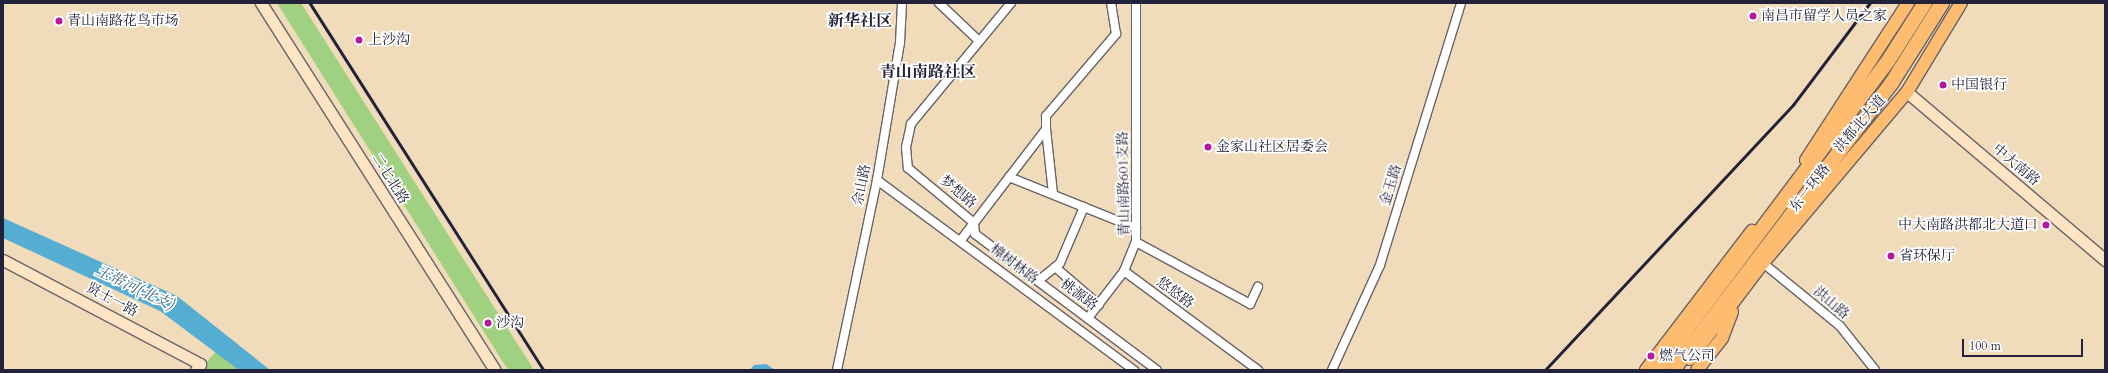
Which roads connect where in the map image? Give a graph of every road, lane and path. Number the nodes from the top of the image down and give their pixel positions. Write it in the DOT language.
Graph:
graph roads {
  1 [pos="261,3"];
  2 [pos="902,3"];
  3 [pos="939,3"];
  4 [pos="1010,3"];
  5 [pos="1111,3"];
  6 [pos="1136,3"];
  7 [pos="1462,3"];
  8 [pos="1908,3"];
  9 [pos="1925,3"];
  10 [pos="1942,3"];
  11 [pos="1961,3"];
  12 [pos="979,40"];
  13 [pos="1908,92"];
  14 [pos="1046,129"];
  15 [pos="1009,177"];
  16 [pos="877,180"];
  17 [pos="1052,193"];
  18 [pos="1084,207"];
  19 [pos="974,223"];
  20 [pos="1136,228"];
  21 [pos="962,240"];
  22 [pos="1136,242"];
  23 [pos="3,260"];
  24 [pos="2105,260"];
  25 [pos="1763,263"];
  26 [pos="1055,267"];
  27 [pos="1124,271"];
  28 [pos="1716,276"];
  29 [pos="1038,281"];
  30 [pos="1258,287"];
  31 [pos="1737,299"];
  32 [pos="1098,305"];
  33 [pos="1088,318"];
  34 [pos="196,370"];
  35 [pos="495,370"];
  36 [pos="837,370"];
  37 [pos="1134,370"];
  38 [pos="1158,370"];
  39 [pos="1258,370"];
  40 [pos="1332,370"];
  41 [pos="1640,370"];
  42 [pos="1646,370"];
  43 [pos="1656,370"];
  44 [pos="1674,370"];
  45 [pos="1682,370"];
  46 [pos="1697,370"];
  47 [pos="1875,370"];
  1 -- 35 [label="street, 二七北路"];
  2 -- 16 [label="street, 佘山路"];
  3 -- 12 [label="street"];
  4 -- 12 [label="street, 梦想路"];
  5 -- 14 [label="street, 梦想路"];
  6 -- 20 [label="street, 青山南路601支路"];
  7 -- 40 [label="street, 金玉路"];
  8 -- 28 [label="main road, 洪都北大道"];
  9 -- 43 [label="highway, 东一环路"];
  10 -- 44 [label="highway, 东一环路"];
  11 -- 13 [label="main road, 洪都北大道"];
  12 -- 19 [label="street, 梦想路"];
  13 -- 24 [label="street, 中大南路"];
  13 -- 25 [label="main road, 洪都北大道"];
  14 -- 15 [label="street, 梦想路"];
  14 -- 17 [label="street"];
  15 -- 17 [label="street"];
  15 -- 19 [label="street, 梦想路"];
  16 -- 21 [label="street, 樟树林路"];
  16 -- 36 [label="street, 佘山路"];
  17 -- 18 [label="street"];
  18 -- 20 [label="street"];
  18 -- 26 [label="street"];
  19 -- 21 [label="street"];
  19 -- 29 [label="street, 桃源路"];
  20 -- 22 [label="street, 青山南路601支路"];
  21 -- 37 [label="street, 樟树林路"];
  22 -- 27 [label="street"];
  22 -- 30 [label="street, 青山南路601支路"];
  23 -- 34 [label="street, 贤士一路"];
  25 -- 31 [label="main road, 洪都北大道"];
  25 -- 47 [label="street, 洪山路"];
  26 -- 29 [label="street"];
  26 -- 32 [label="street"];
  27 -- 32 [label="street"];
  27 -- 39 [label="street, 悠悠路"];
  28 -- 41 [label="main road"];
  28 -- 42 [label="main road, 洪都北大道"];
  29 -- 33 [label="street, 桃源路"];
  31 -- 45 [label="main road, 洪都北大道"];
  31 -- 46 [label="main road"];
  32 -- 33 [label="street"];
  33 -- 38 [label="street, 桃源路"];
}
